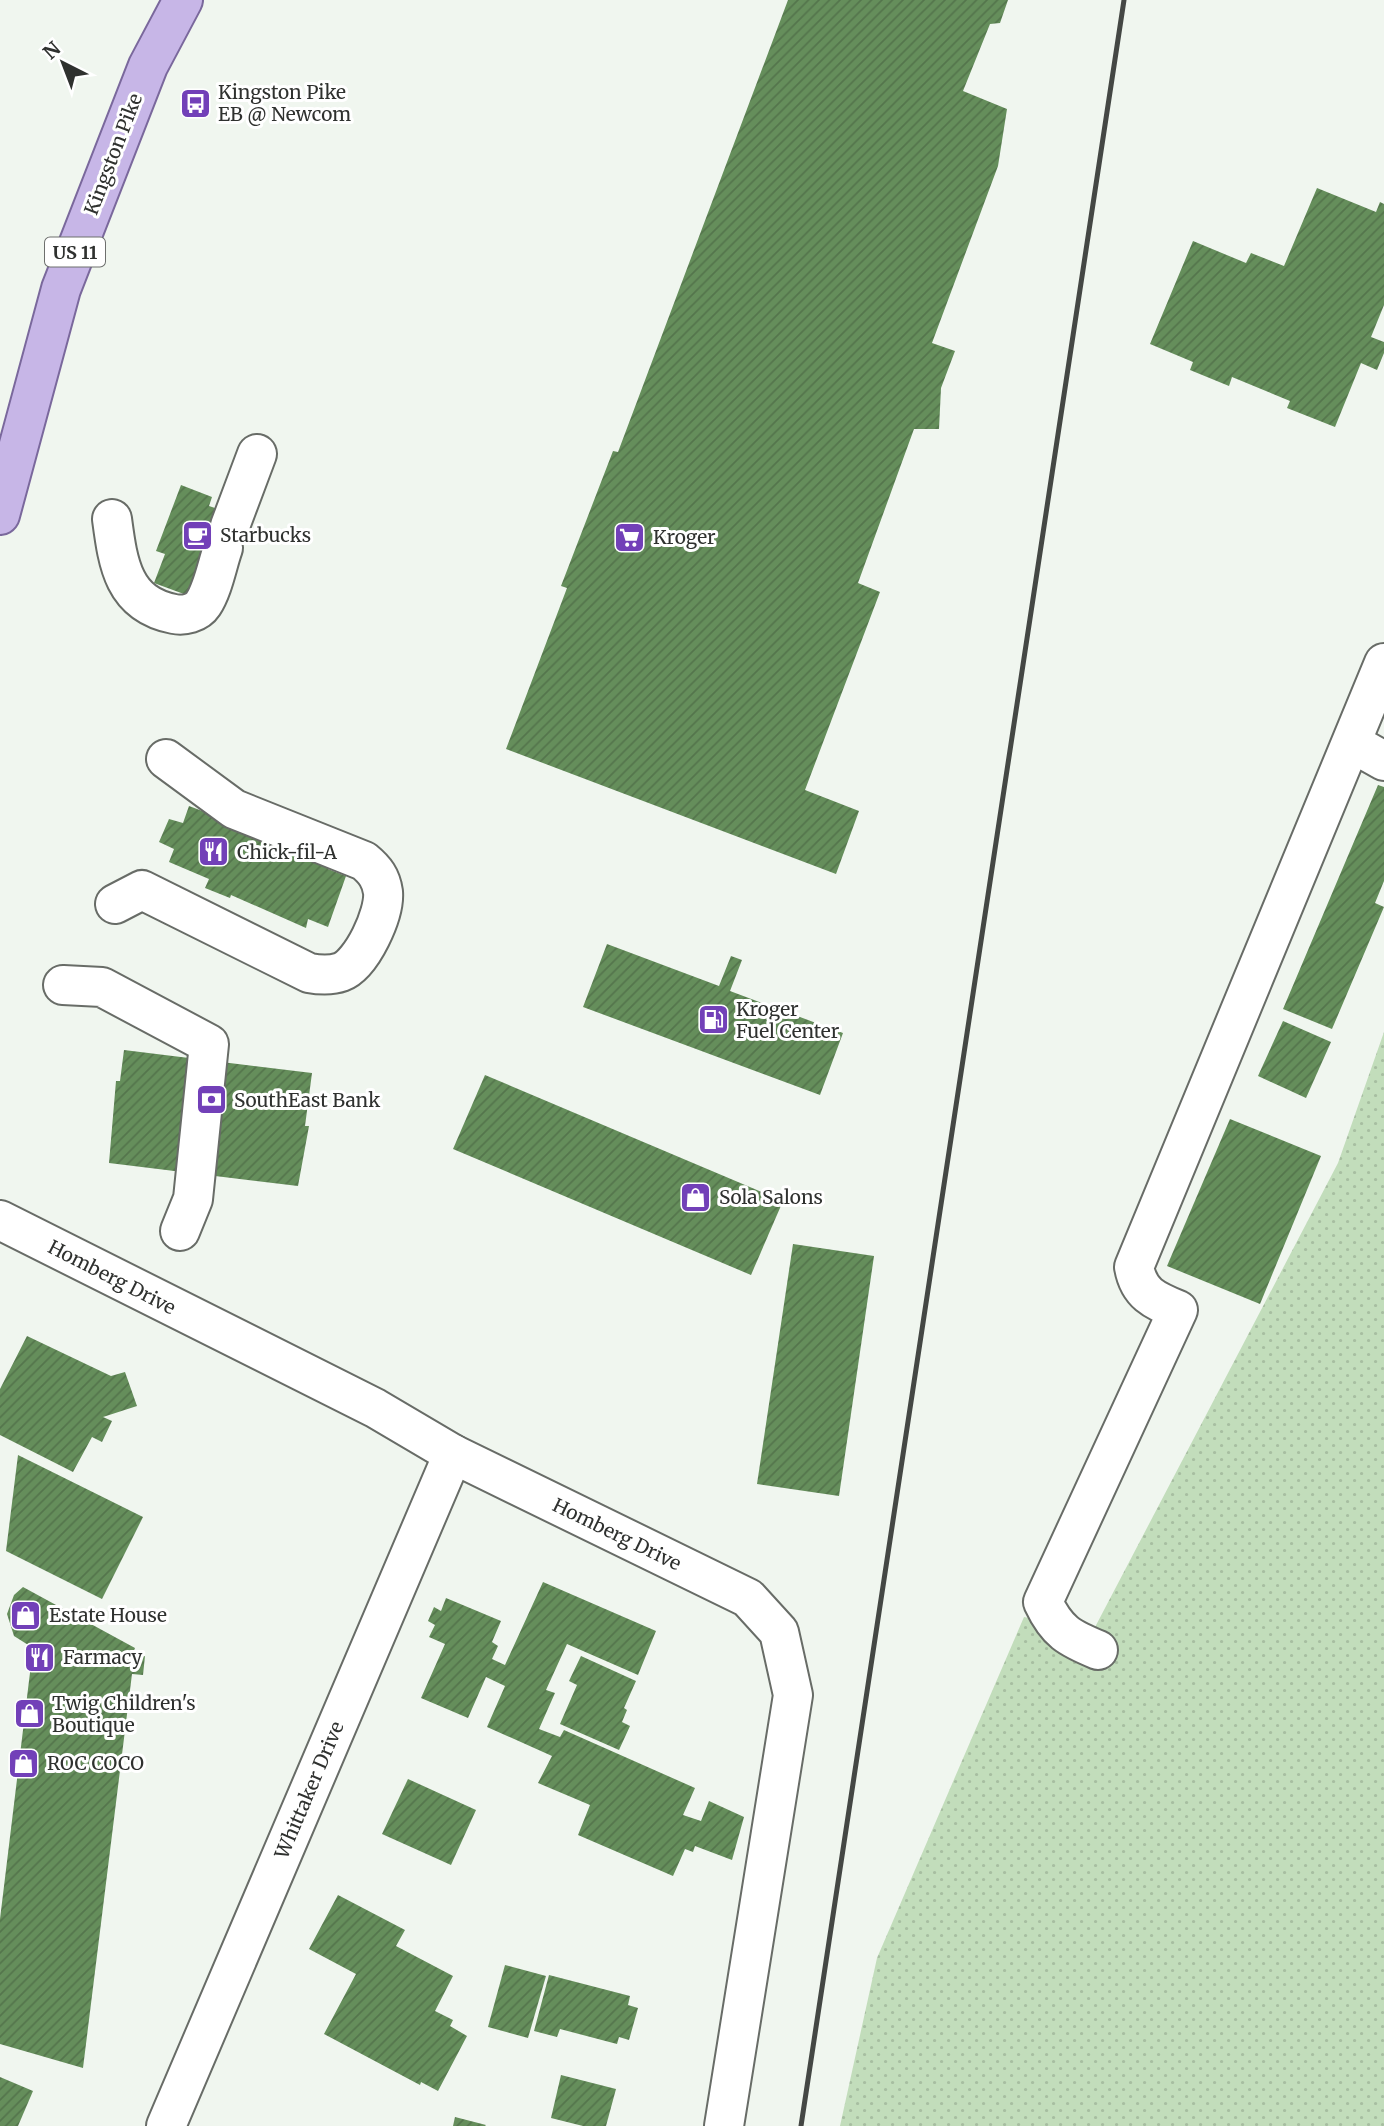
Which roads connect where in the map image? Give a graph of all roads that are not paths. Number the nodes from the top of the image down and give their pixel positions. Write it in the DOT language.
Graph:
graph roads {
  1 [pos="183,0"];
  2 [pos="257,454"];
  3 [pos="0,515"];
  4 [pos="112,519"];
  5 [pos="1384,663"];
  6 [pos="1368,752"];
  7 [pos="166,759"];
  8 [pos="115,904"];
  9 [pos="63,985"];
  10 [pos="0,1220"];
  11 [pos="180,1231"];
  12 [pos="453,1454"];
  13 [pos="1098,1650"];
  14 [pos="166,2126"];
  15 [pos="724,2126"];
  1 -- 3 [label="main road, Kingston Pike / US 11"];
  2 -- 4 [label="street"];
  5 -- 6 [label="street"];
  6 -- 13 [label="street"];
  7 -- 8 [label="street"];
  9 -- 11 [label="street"];
  10 -- 12 [label="street, Homberg Drive"];
  12 -- 14 [label="street, Whittaker Drive"];
  12 -- 15 [label="street, Homberg Drive"];
}
